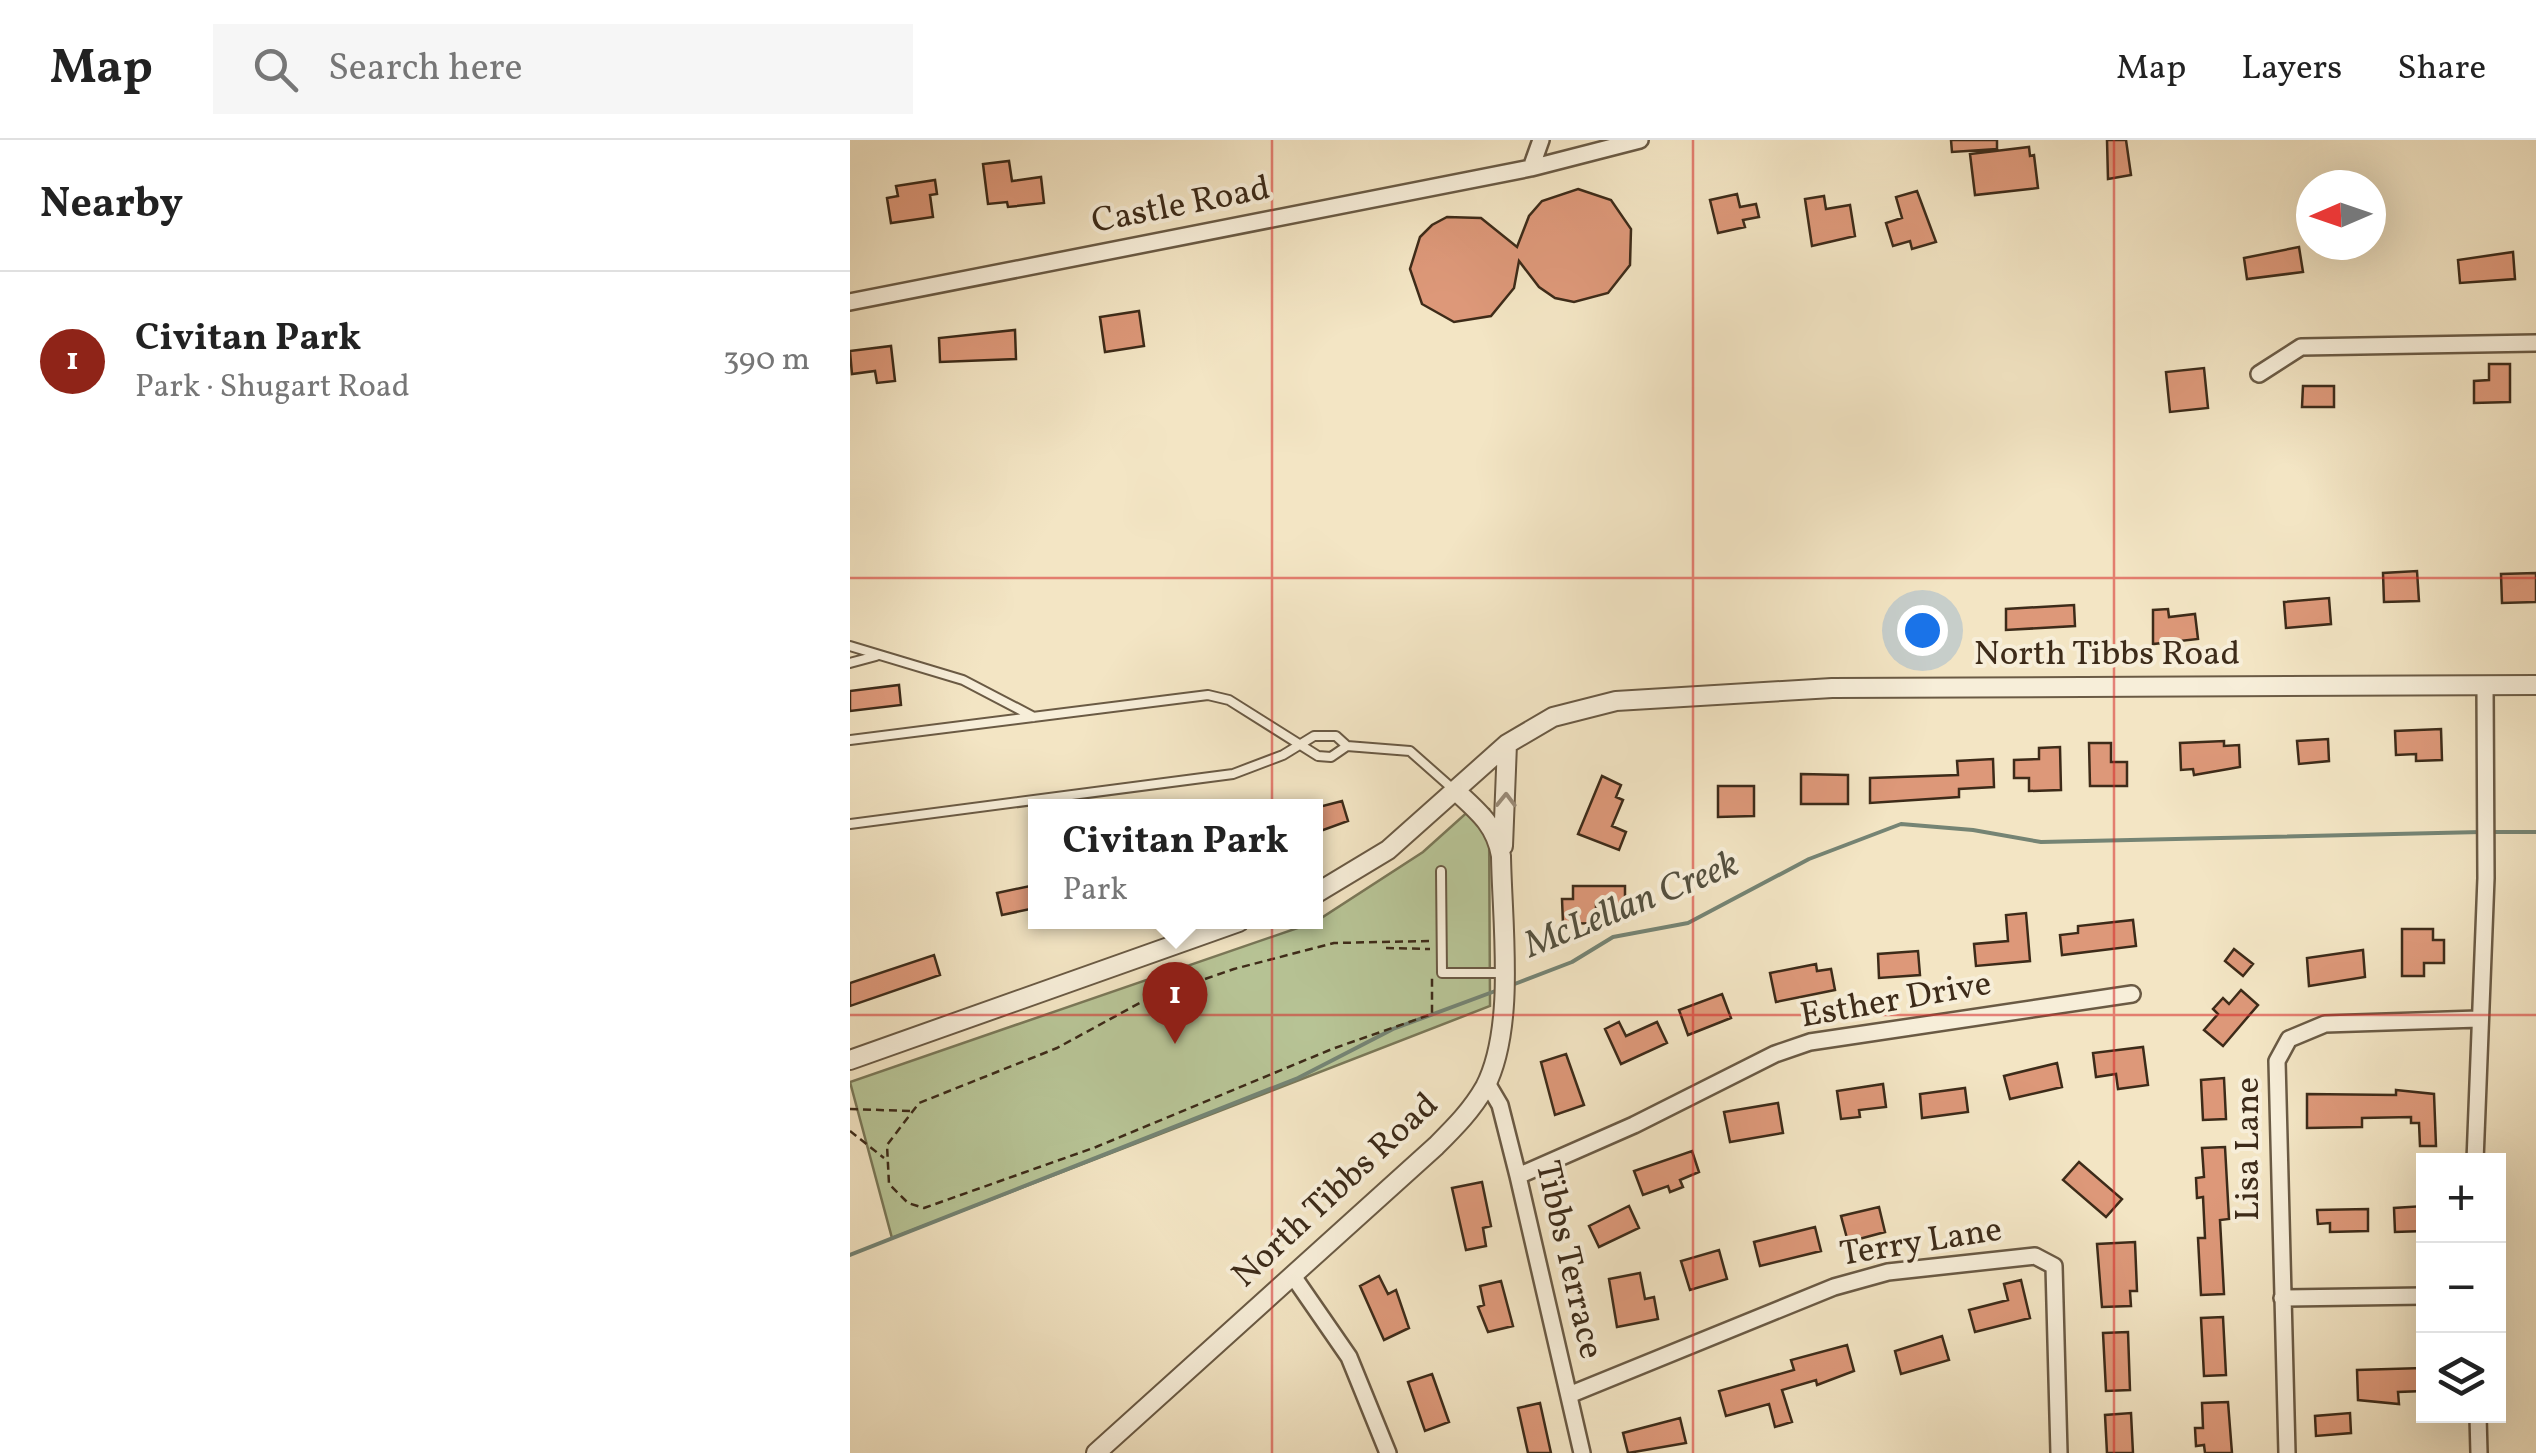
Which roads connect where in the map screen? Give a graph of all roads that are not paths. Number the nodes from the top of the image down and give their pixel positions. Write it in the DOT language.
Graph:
graph roads {
  1 [pos="1541,140"];
  2 [pos="1640,140"];
  3 [pos="1532,168"];
  4 [pos="850,302"];
  5 [pos="2536,344"];
  6 [pos="2259,374"];
  7 [pos="850,646"];
  8 [pos="876,656"];
  9 [pos="850,663"];
  10 [pos="2536,685"];
  11 [pos="2485,686"];
  12 [pos="1034,717"];
  13 [pos="850,740"];
  14 [pos="1507,744"];
  15 [pos="1300,746"];
  16 [pos="1347,746"];
  17 [pos="1457,792"];
  18 [pos="1041,799"];
  19 [pos="1028,801"];
  20 [pos="850,824"];
  21 [pos="1502,856"];
  22 [pos="1441,871"];
  23 [pos="1323,889"];
  24 [pos="1220,929"];
  25 [pos="1502,976"];
  26 [pos="2132,994"];
  27 [pos="2478,1019"];
  28 [pos="850,1060"];
  29 [pos="1487,1084"];
  30 [pos="2475,1153"];
  31 [pos="1518,1176"];
  32 [pos="1294,1276"];
  33 [pos="2416,1296"];
  34 [pos="2282,1298"];
  35 [pos="1569,1395"];
  36 [pos="2478,1423"];
  37 [pos="1096,1453"];
  38 [pos="1388,1453"];
  39 [pos="1582,1453"];
  40 [pos="2059,1453"];
  41 [pos="2286,1453"];
  42 [pos="2479,1453"];
  1 -- 3 [label="street"];
  2 -- 3 [label="street, Castle Road"];
  3 -- 4 [label="street, Castle Road"];
  5 -- 6 [label="street"];
  7 -- 8 [label="lane"];
  8 -- 9 [label="lane"];
  8 -- 12 [label="lane"];
  10 -- 11 [label="street, North Tibbs Road"];
  11 -- 14 [label="street, North Tibbs Road"];
  11 -- 27 [label="street"];
  12 -- 13 [label="lane"];
  12 -- 15 [label="lane"];
  14 -- 17 [label="street, North Tibbs Road"];
  21 -- 14 [label="street, North Tibbs Road, one-way"];
  15 -- 16 [label="lane"];
  15 -- 16 [label="lane"];
  15 -- 18 [label="lane"];
  16 -- 17 [label="lane"];
  17 -- 21 [label="street, North Tibbs Road"];
  17 -- 23 [label="street"];
  19 -- 20 [label="lane"];
  21 -- 25 [label="street, North Tibbs Road"];
  22 -- 25 [label="lane"];
  24 -- 28 [label="street"];
  25 -- 29 [label="street, North Tibbs Road"];
  26 -- 31 [label="street, Esther Drive"];
  27 -- 30 [label="street"];
  27 -- 34 [label="street, Lisa Lane"];
  29 -- 31 [label="street, Tibbs Terrace"];
  29 -- 32 [label="street, North Tibbs Road"];
  31 -- 35 [label="street, Tibbs Terrace"];
  32 -- 37 [label="street, North Tibbs Road"];
  32 -- 38 [label="street"];
  33 -- 34 [label="street"];
  34 -- 41 [label="street, Lisa Lane"];
  35 -- 39 [label="street, Tibbs Terrace"];
  35 -- 40 [label="street, Terry Lane"];
  36 -- 42 [label="street"];
}
